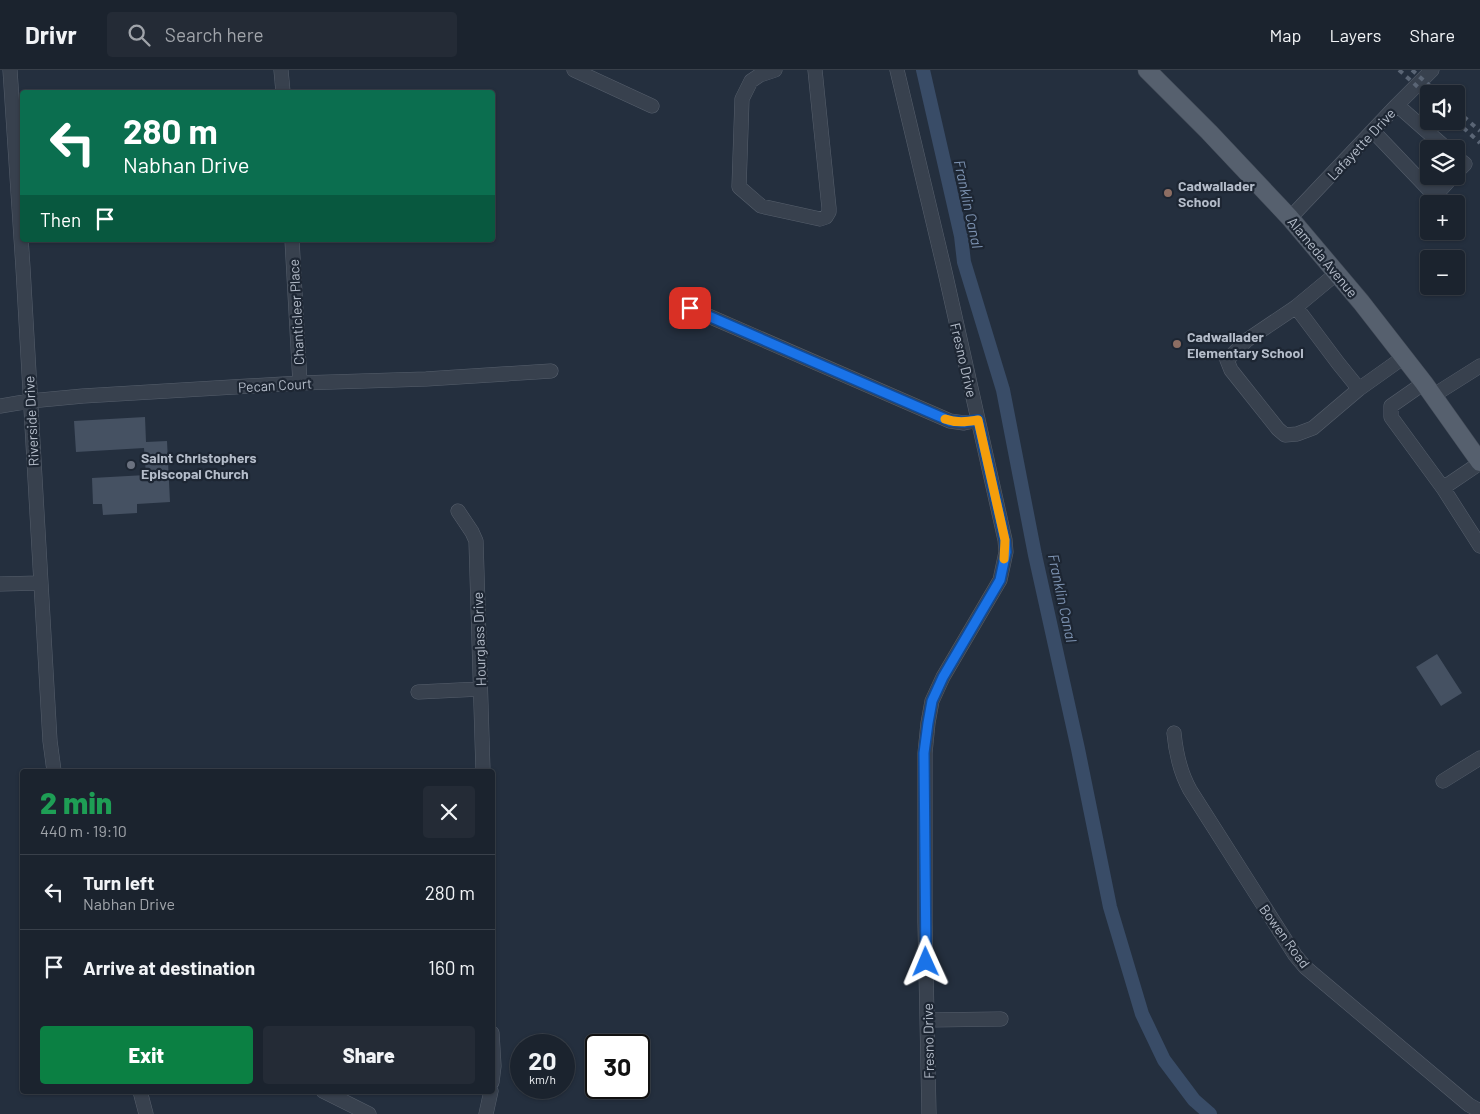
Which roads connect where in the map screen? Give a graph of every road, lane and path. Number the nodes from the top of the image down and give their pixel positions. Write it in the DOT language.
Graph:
graph roads {
  1 [pos="10,70"];
  2 [pos="282,70"];
  3 [pos="774,70"];
  4 [pos="814,70"];
  5 [pos="897,70"];
  6 [pos="1147,70"];
  7 [pos="1432,70"];
  8 [pos="579,71"];
  9 [pos="283,90"];
  10 [pos="1397,105"];
  11 [pos="652,106"];
  12 [pos="1373,131"];
  13 [pos="1437,140"];
  14 [pos="1420,180"];
  15 [pos="1425,185"];
  16 [pos="1445,185"];
  17 [pos="1290,218"];
  18 [pos="20,222"];
  19 [pos="21,242"];
  20 [pos="292,242"];
  21 [pos="1337,274"];
  22 [pos="1296,306"];
  23 [pos="690,308"];
  24 [pos="1404,357"];
  25 [pos="1480,366"];
  26 [pos="550,371"];
  27 [pos="300,383"];
  28 [pos="1359,389"];
  29 [pos="1429,389"];
  30 [pos="30,401"];
  31 [pos="0,406"];
  32 [pos="978,420"];
  33 [pos="1479,458"];
  34 [pos="1443,488"];
  35 [pos="458,511"];
  36 [pos="1480,546"];
  37 [pos="40,582"];
  38 [pos="0,584"];
  39 [pos="480,688"];
  40 [pos="418,692"];
  41 [pos="1174,733"];
  42 [pos="1480,758"];
  43 [pos="54,769"];
  44 [pos="483,769"];
  45 [pos="1442,781"];
  46 [pos="1001,1019"];
  47 [pos="928,1020"];
  48 [pos="141,1094"];
  49 [pos="329,1094"];
  50 [pos="491,1094"];
  51 [pos="1480,1111"];
  52 [pos="146,1114"];
  53 [pos="369,1114"];
  54 [pos="486,1114"];
  55 [pos="929,1114"];
  1 -- 18 [label="street, Riverside Drive"];
  2 -- 9 [label="street"];
  3 -- 4 [label="street"];
  5 -- 32 [label="street, Fresno Drive"];
  6 -- 17 [label="main road, Alameda Avenue"];
  7 -- 10 [label="street, Lafayette Drive"];
  8 -- 11 [label="street"];
  10 -- 12 [label="street, Lafayette Drive"];
  10 -- 13 [label="street"];
  12 -- 14 [label="street"];
  12 -- 17 [label="street, Lafayette Drive"];
  15 -- 16 [label="street"];
  17 -- 21 [label="main road, Alameda Avenue"];
  19 -- 30 [label="street, Riverside Drive"];
  20 -- 27 [label="street, Chanticleer Place"];
  21 -- 22 [label="street"];
  21 -- 24 [label="main road, Alameda Avenue"];
  22 -- 28 [label="street"];
  22 -- 28 [label="street"];
  23 -- 32 [label="street"];
  24 -- 28 [label="street"];
  24 -- 29 [label="main road, Alameda Avenue"];
  25 -- 29 [label="street"];
  26 -- 27 [label="street, Pecan Court"];
  27 -- 30 [label="street, Pecan Court"];
  29 -- 33 [label="main road, Alameda Avenue"];
  29 -- 34 [label="street"];
  30 -- 31 [label="street, Pecan Court"];
  30 -- 37 [label="street, Riverside Drive"];
  32 -- 47 [label="street, Fresno Drive"];
  33 -- 34 [label="street"];
  34 -- 36 [label="street"];
  35 -- 39 [label="street, Hourglass Drive"];
  37 -- 38 [label="street"];
  37 -- 43 [label="street, Riverside Drive"];
  39 -- 40 [label="street"];
  39 -- 44 [label="street, Hourglass Drive"];
  41 -- 51 [label="street, Bowen Road"];
  42 -- 45 [label="street"];
  46 -- 47 [label="street"];
  47 -- 55 [label="street, Fresno Drive"];
  48 -- 52 [label="street"];
  49 -- 53 [label="street"];
  50 -- 54 [label="street"];
}
